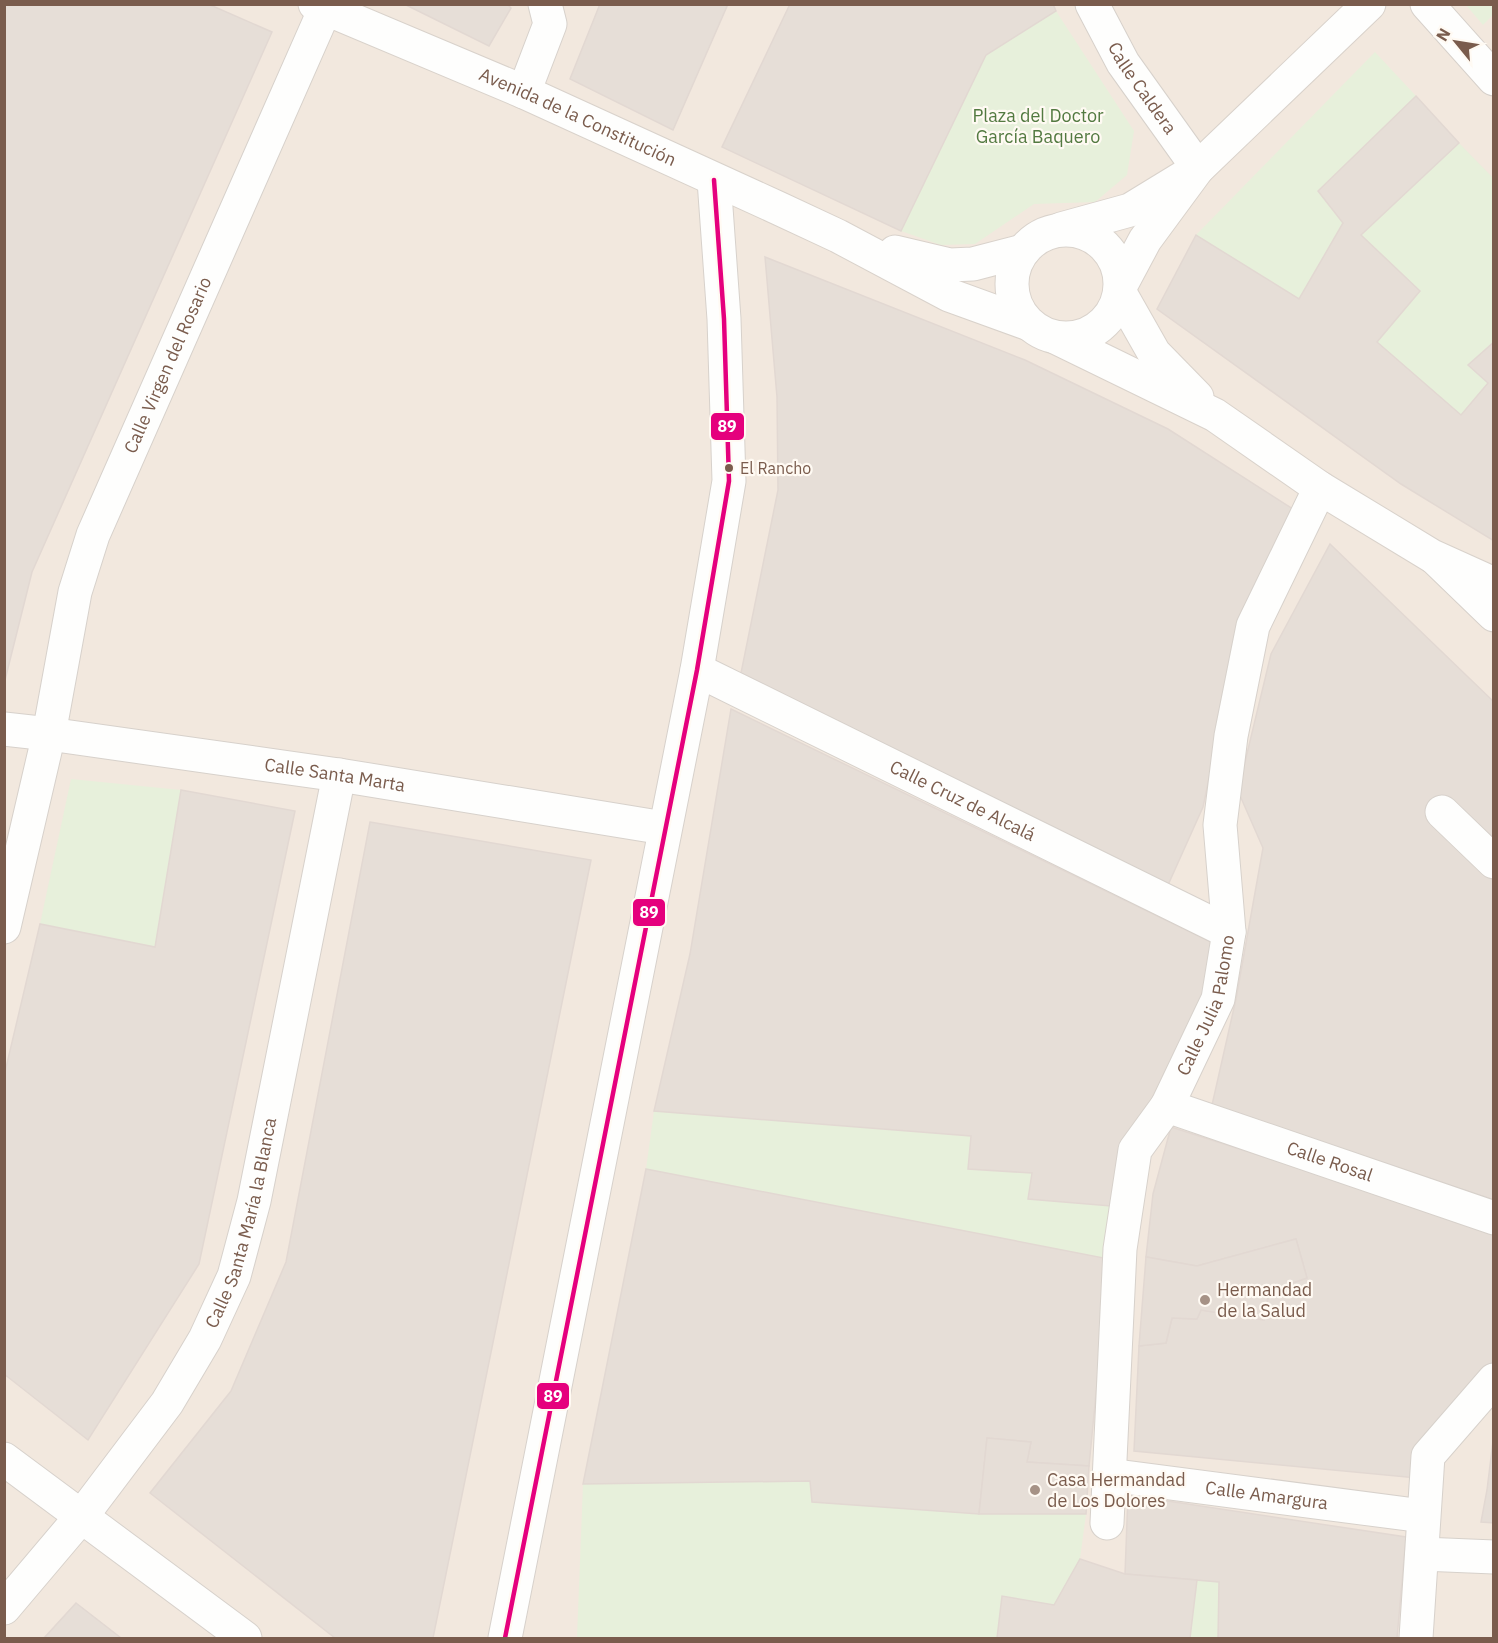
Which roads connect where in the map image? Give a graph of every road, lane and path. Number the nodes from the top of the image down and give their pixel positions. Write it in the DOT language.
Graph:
graph roads {
  1 [pos="545,4"];
  2 [pos="1092,4"];
  3 [pos="1370,4"];
  4 [pos="1427,4"];
  5 [pos="320,7"];
  6 [pos="1487,58"];
  7 [pos="525,92"];
  8 [pos="1198,168"];
  9 [pos="714,180"];
  10 [pos="1059,230"];
  11 [pos="838,236"];
  12 [pos="1023,251"];
  13 [pos="1120,289"];
  14 [pos="1043,331"];
  15 [pos="1215,415"];
  16 [pos="1320,488"];
  17 [pos="1432,556"];
  18 [pos="1494,584"];
  19 [pos="1494,615"];
  20 [pos="697,670"];
  21 [pos="4,729"];
  22 [pos="49,734"];
  23 [pos="339,775"];
  24 [pos="1442,812"];
  25 [pos="664,828"];
  26 [pos="1494,862"];
  27 [pos="4,927"];
  28 [pos="1229,932"];
  29 [pos="1167,1106"];
  30 [pos="1494,1218"];
  31 [pos="1494,1380"];
  32 [pos="4,1459"];
  33 [pos="1109,1475"];
  34 [pos="1423,1516"];
  35 [pos="81,1517"];
  36 [pos="1107,1523"];
  37 [pos="1422,1554"];
  38 [pos="1494,1557"];
  39 [pos="4,1608"];
  40 [pos="246,1638"];
  41 [pos="505,1638"];
  42 [pos="1416,1638"];
  1 -- 7 [label="street"];
  2 -- 8 [label="street, Calle Caldera"];
  3 -- 8 [label="street"];
  4 -- 6 [label="street"];
  5 -- 7 [label="street, Avenida de la Constitución"];
  5 -- 22 [label="street, Calle Virgen del Rosario"];
  7 -- 9 [label="street, Avenida de la Constitución"];
  8 -- 10 [label="street"];
  8 -- 13 [label="street"];
  9 -- 11 [label="street, Avenida de la Constitución"];
  9 -- 20 [label="street"];
  10 -- 12 [label="street"];
  10 -- 13 [label="street"];
  11 -- 12 [label="street"];
  11 -- 14 [label="street"];
  12 -- 14 [label="street"];
  13 -- 14 [label="street"];
  13 -- 15 [label="street"];
  14 -- 15 [label="street"];
  15 -- 16 [label="street"];
  16 -- 17 [label="street"];
  16 -- 28 [label="street, Calle Julia Palomo"];
  17 -- 18 [label="street"];
  17 -- 19 [label="street"];
  20 -- 25 [label="street"];
  20 -- 28 [label="street, Calle Cruz de Alcalá"];
  21 -- 22 [label="street, Calle Santa Marta"];
  22 -- 23 [label="street, Calle Santa Marta"];
  22 -- 27 [label="street, Calle Virgen del Rosario"];
  23 -- 25 [label="street, Calle Santa Marta"];
  23 -- 35 [label="street, Calle Santa María la Blanca"];
  24 -- 26 [label="street"];
  25 -- 41 [label="street"];
  28 -- 29 [label="street, Calle Julia Palomo"];
  29 -- 30 [label="street, Calle Rosal"];
  29 -- 33 [label="street, Calle Julia Palomo"];
  31 -- 34 [label="street"];
  32 -- 35 [label="street"];
  33 -- 34 [label="street, Calle Amargura"];
  33 -- 36 [label="street, Calle Julia Palomo"];
  34 -- 37 [label="street"];
  35 -- 39 [label="street, Calle Santa María la Blanca"];
  35 -- 40 [label="street"];
  37 -- 38 [label="street"];
  37 -- 42 [label="street"];
}
